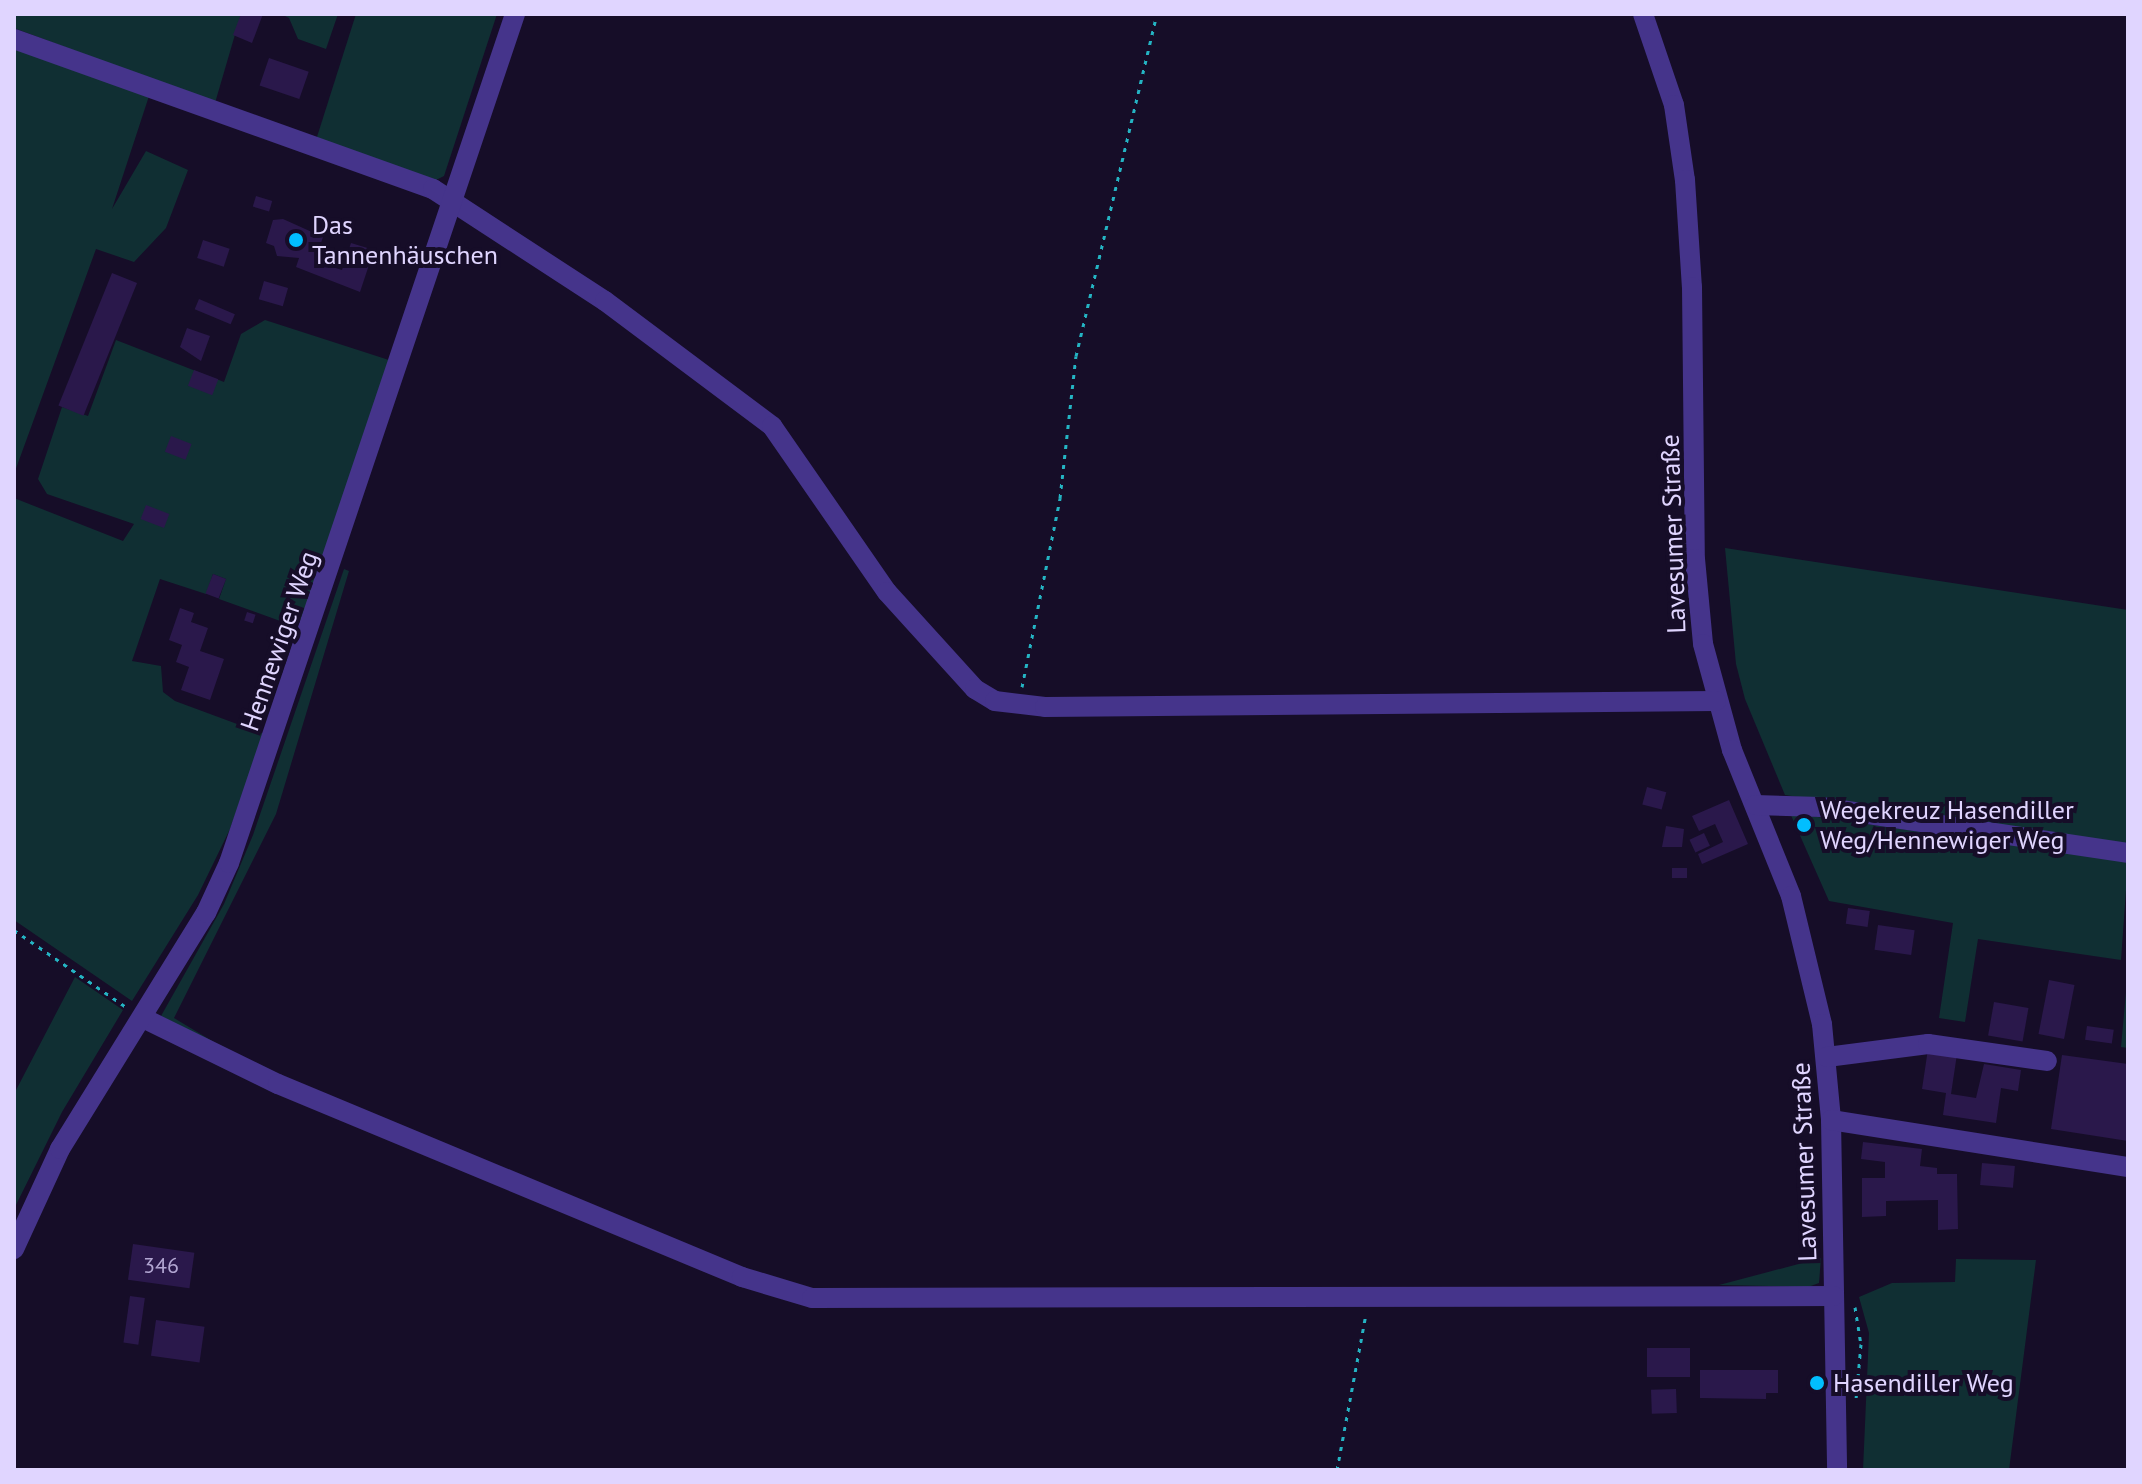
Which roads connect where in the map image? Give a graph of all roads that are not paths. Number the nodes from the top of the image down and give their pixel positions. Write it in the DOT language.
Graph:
graph roads {
  1 [pos="515,14"];
  2 [pos="1643,14"];
  3 [pos="14,39"];
  4 [pos="453,200"];
  5 [pos="1716,701"];
  6 [pos="1755,805"];
  7 [pos="2128,853"];
  8 [pos="143,1018"];
  9 [pos="1827,1057"];
  10 [pos="2047,1061"];
  11 [pos="1831,1120"];
  12 [pos="2128,1167"];
  13 [pos="14,1249"];
  14 [pos="1834,1296"];
  15 [pos="1837,1470"];
  1 -- 4 [label="street, Hennewiger Weg"];
  2 -- 5 [label="street, Lavesumer Straße"];
  3 -- 4 [label="street"];
  4 -- 5 [label="street"];
  4 -- 8 [label="street, Hennewiger Weg"];
  5 -- 6 [label="street, Lavesumer Straße"];
  6 -- 7 [label="street"];
  6 -- 9 [label="street, Lavesumer Straße"];
  8 -- 13 [label="street, Hennewiger Weg"];
  8 -- 14 [label="street"];
  9 -- 10 [label="street"];
  9 -- 11 [label="street, Lavesumer Straße"];
  11 -- 12 [label="street"];
  11 -- 14 [label="street, Lavesumer Straße"];
  14 -- 15 [label="street, Lavesumer Straße"];
}
